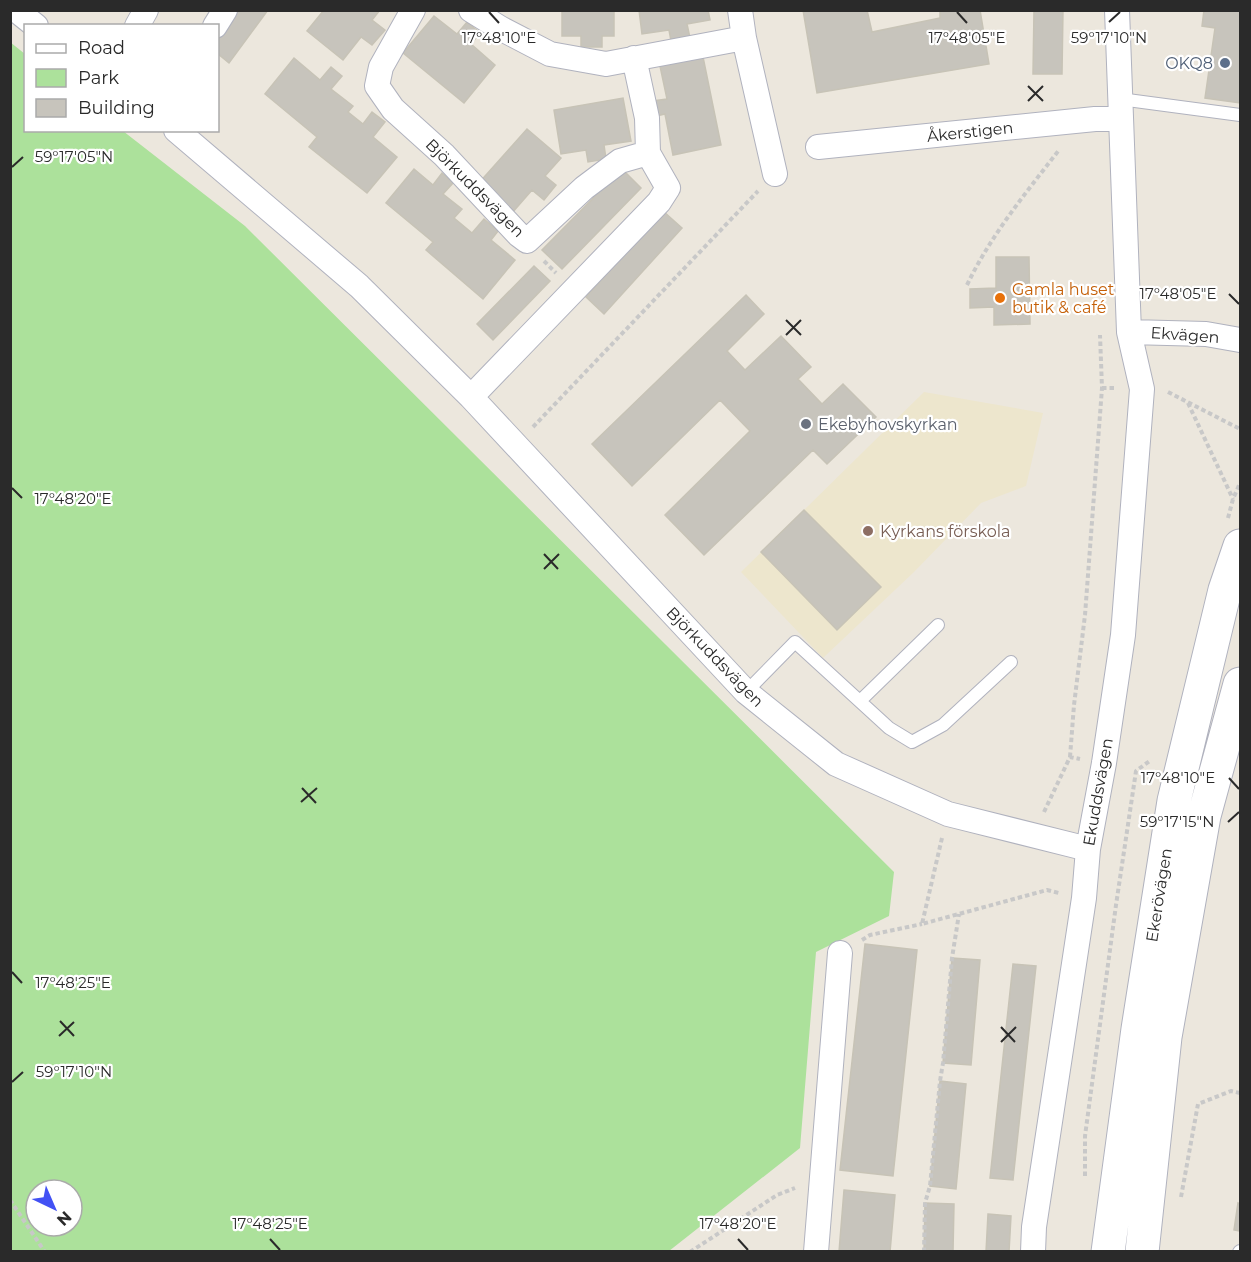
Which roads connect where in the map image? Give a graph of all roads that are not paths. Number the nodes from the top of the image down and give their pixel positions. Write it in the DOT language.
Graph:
graph roads {
  1 [pos="16,10"];
  2 [pos="146,10"];
  3 [pos="225,10"];
  4 [pos="413,10"];
  5 [pos="471,10"];
  6 [pos="740,10"];
  7 [pos="1117,10"];
  8 [pos="34,24"];
  9 [pos="138,24"];
  10 [pos="216,24"];
  11 [pos="744,38"];
  12 [pos="634,58"];
  13 [pos="1121,109"];
  14 [pos="1240,115"];
  15 [pos="178,132"];
  16 [pos="818,147"];
  17 [pos="648,153"];
  18 [pos="775,174"];
  19 [pos="1129,332"];
  20 [pos="1240,340"];
  21 [pos="471,397"];
  22 [pos="1240,546"];
  23 [pos="938,625"];
  24 [pos="1011,662"];
  25 [pos="1240,684"];
  26 [pos="746,692"];
  27 [pos="860,701"];
  28 [pos="1088,849"];
  29 [pos="840,953"];
  30 [pos="816,1251"];
  31 [pos="1033,1251"];
  32 [pos="1108,1251"];
  33 [pos="1142,1251"];
  1 -- 8 [label="street"];
  2 -- 9 [label="street"];
  3 -- 10 [label="street"];
  4 -- 17 [label="street, Björkuddsvägen"];
  5 -- 12 [label="street"];
  6 -- 11 [label="street"];
  7 -- 13 [label="street"];
  11 -- 12 [label="street"];
  11 -- 18 [label="street"];
  12 -- 17 [label="street"];
  13 -- 14 [label="lane"];
  13 -- 16 [label="street, Åkerstigen"];
  13 -- 19 [label="street"];
  15 -- 21 [label="street, Björkuddsvägen"];
  17 -- 21 [label="street"];
  19 -- 20 [label="street, Ekvägen"];
  19 -- 28 [label="street, Ekuddsvägen"];
  21 -- 26 [label="street, Björkuddsvägen"];
  22 -- 32 [label="main road, Ekerövägen"];
  23 -- 27 [label="lane"];
  24 -- 27 [label="lane"];
  25 -- 33 [label="main road, Ekerövägen"];
  26 -- 27 [label="lane"];
  26 -- 28 [label="street, Björkuddsvägen"];
  28 -- 31 [label="street, Ekuddsvägen"];
  29 -- 30 [label="street"];
}
